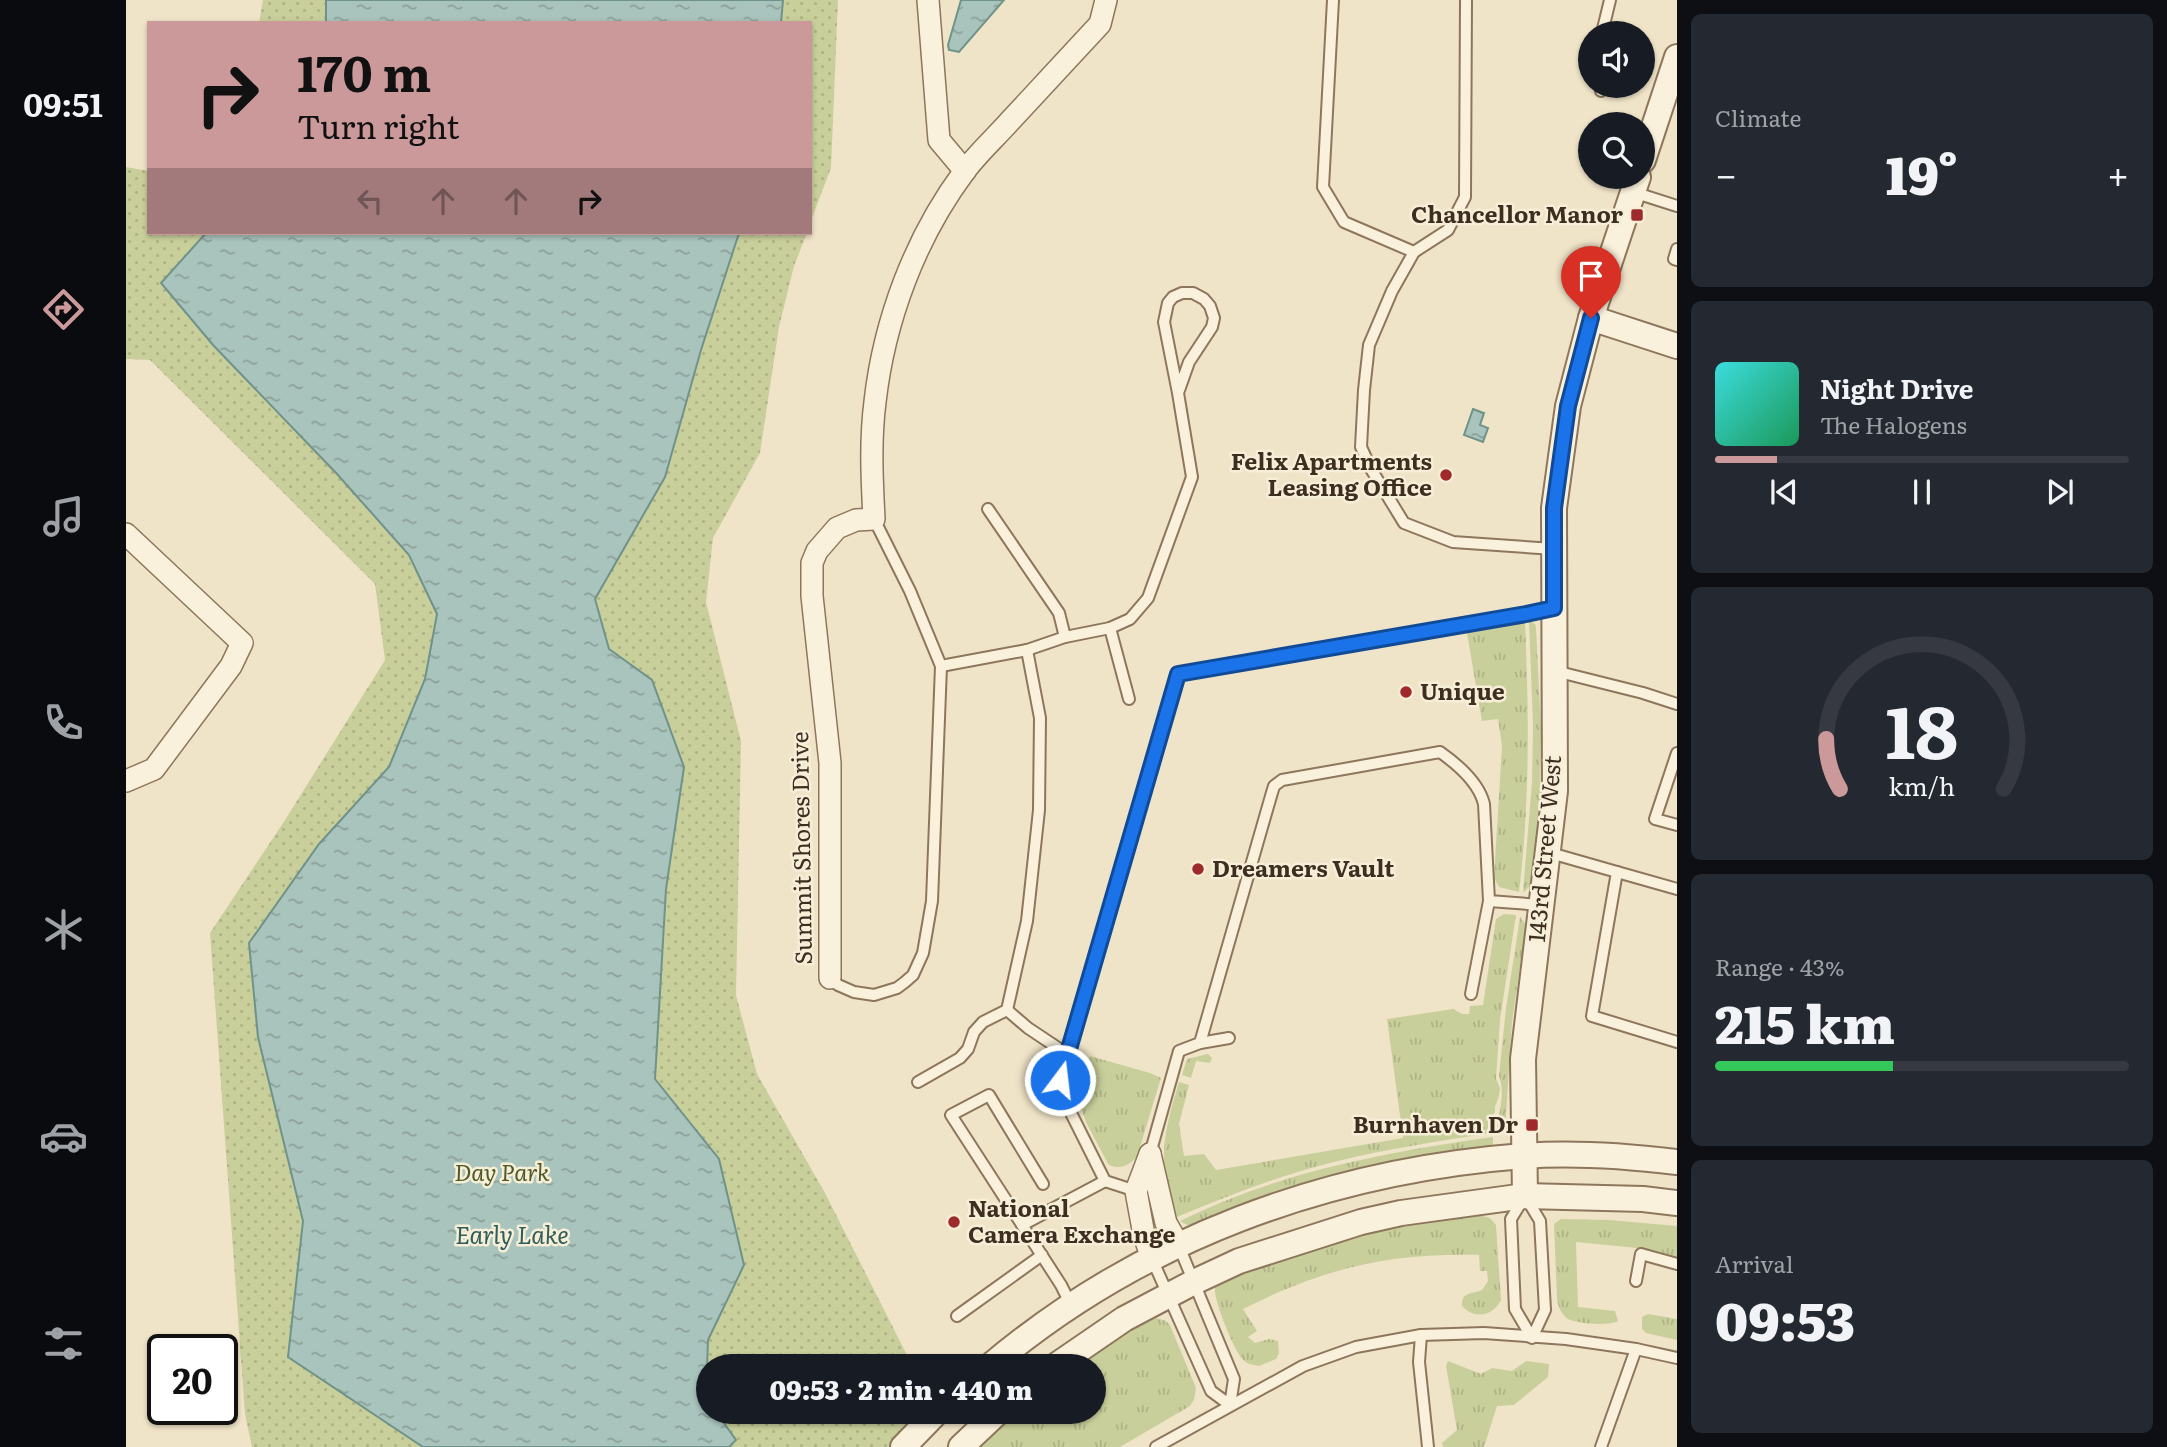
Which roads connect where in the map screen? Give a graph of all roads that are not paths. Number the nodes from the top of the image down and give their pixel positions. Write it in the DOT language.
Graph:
graph roads {
  1 [pos="928,0"];
  2 [pos="1106,0"];
  3 [pos="1333,0"];
  4 [pos="1466,0"];
  5 [pos="1609,0"];
  6 [pos="1605,21"];
  7 [pos="1675,69"];
  8 [pos="1655,126"];
  9 [pos="965,171"];
  10 [pos="1633,189"];
  11 [pos="1645,189"];
  12 [pos="1677,206"];
  13 [pos="1677,248"];
  14 [pos="1415,252"];
  15 [pos="1677,260"];
  16 [pos="1591,318"];
  17 [pos="1677,346"];
  18 [pos="1178,393"];
  19 [pos="988,509"];
  20 [pos="874,519"];
  21 [pos="126,534"];
  22 [pos="1554,548"];
  23 [pos="1554,608"];
  24 [pos="1110,628"];
  25 [pos="1065,637"];
  26 [pos="1027,650"];
  27 [pos="941,666"];
  28 [pos="1554,671"];
  29 [pos="1677,690"];
  30 [pos="1129,699"];
  31 [pos="1675,703"];
  32 [pos="1677,754"];
  33 [pos="126,781"];
  34 [pos="1677,825"];
  35 [pos="1547,852"];
  36 [pos="1617,872"];
  37 [pos="1677,889"];
  38 [pos="1489,901"];
  39 [pos="1541,905"];
  40 [pos="831,978"];
  41 [pos="1471,994"];
  42 [pos="1007,1010"];
  43 [pos="1229,1038"];
  44 [pos="1677,1042"];
  45 [pos="1200,1043"];
  46 [pos="1067,1054"];
  47 [pos="918,1083"];
  48 [pos="1150,1154"];
  49 [pos="1524,1156"];
  50 [pos="1677,1162"];
  51 [pos="1105,1181"];
  52 [pos="1043,1184"];
  53 [pos="1136,1191"];
  54 [pos="1525,1196"];
  55 [pos="1677,1203"];
  56 [pos="1022,1225"];
  57 [pos="1178,1244"];
  58 [pos="1042,1255"];
  59 [pos="1152,1259"];
  60 [pos="1673,1263"];
  61 [pos="1636,1281"];
  62 [pos="1194,1282"];
  63 [pos="1168,1296"];
  64 [pos="1071,1305"];
  65 [pos="957,1316"];
  66 [pos="1421,1335"];
  67 [pos="1532,1338"];
  68 [pos="1636,1349"];
  69 [pos="1005,1354"];
  70 [pos="1073,1354"];
  71 [pos="1677,1358"];
  72 [pos="1230,1405"];
  73 [pos="925,1424"];
  74 [pos="985,1424"];
  75 [pos="903,1447"];
  76 [pos="961,1447"];
  77 [pos="1156,1447"];
  78 [pos="1428,1447"];
  79 [pos="1601,1447"];
  1 -- 9 [label="street"];
  2 -- 9 [label="street, Summit Shores Drive"];
  3 -- 14 [label="lane"];
  4 -- 14 [label="lane"];
  5 -- 6 [label="lane"];
  7 -- 8 [label="street"];
  9 -- 20 [label="street, Summit Shores Drive"];
  10 -- 16 [label="street, 143rd Street West"];
  11 -- 12 [label="lane"];
  13 -- 15 [label="lane"];
  14 -- 22 [label="lane"];
  16 -- 17 [label="street"];
  16 -- 22 [label="street, 143rd Street West"];
  18 -- 18 [label="lane"];
  18 -- 24 [label="lane"];
  19 -- 25 [label="lane"];
  20 -- 27 [label="lane, Summit Shores Drive"];
  20 -- 40 [label="street, Summit Shores Drive"];
  21 -- 33 [label="street"];
  22 -- 23 [label="street, 143rd Street West"];
  23 -- 28 [label="street, 143rd Street West"];
  23 -- 46 [label="lane"];
  24 -- 25 [label="lane"];
  24 -- 30 [label="lane"];
  25 -- 26 [label="lane"];
  26 -- 27 [label="lane"];
  26 -- 42 [label="lane"];
  27 -- 40 [label="lane, Summit Shores Drive"];
  28 -- 31 [label="lane"];
  28 -- 35 [label="street, 143rd Street West"];
  29 -- 31 [label="lane"];
  32 -- 34 [label="lane"];
  35 -- 36 [label="lane"];
  35 -- 39 [label="street, 143rd Street West"];
  36 -- 37 [label="lane"];
  36 -- 44 [label="lane"];
  38 -- 39 [label="lane"];
  38 -- 41 [label="lane"];
  38 -- 45 [label="lane"];
  39 -- 49 [label="street, 143rd Street West"];
  42 -- 46 [label="lane"];
  42 -- 47 [label="lane"];
  43 -- 45 [label="lane"];
  45 -- 48 [label="lane"];
  46 -- 51 [label="lane"];
  48 -- 53 [label="street"];
  48 -- 57 [label="street"];
  49 -- 50 [label="street"];
  49 -- 54 [label="street, 143rd Street West"];
  49 -- 57 [label="street"];
  51 -- 53 [label="lane"];
  51 -- 56 [label="lane"];
  52 -- 56 [label="lane"];
  53 -- 59 [label="street"];
  54 -- 55 [label="street"];
  54 -- 62 [label="street"];
  54 -- 67 [label="lane"];
  54 -- 67 [label="lane"];
  56 -- 58 [label="lane"];
  57 -- 59 [label="street"];
  57 -- 62 [label="lane"];
  58 -- 64 [label="lane"];
  58 -- 65 [label="lane"];
  59 -- 63 [label="lane"];
  59 -- 64 [label="street"];
  60 -- 61 [label="lane"];
  62 -- 63 [label="street"];
  62 -- 72 [label="lane"];
  63 -- 70 [label="street"];
  63 -- 72 [label="lane"];
  64 -- 69 [label="street"];
  66 -- 67 [label="lane"];
  66 -- 72 [label="lane"];
  66 -- 78 [label="lane"];
  67 -- 68 [label="lane"];
  68 -- 71 [label="lane"];
  68 -- 79 [label="lane"];
  72 -- 77 [label="lane"];
  73 -- 75 [label="street"];
  74 -- 76 [label="street"];
}
